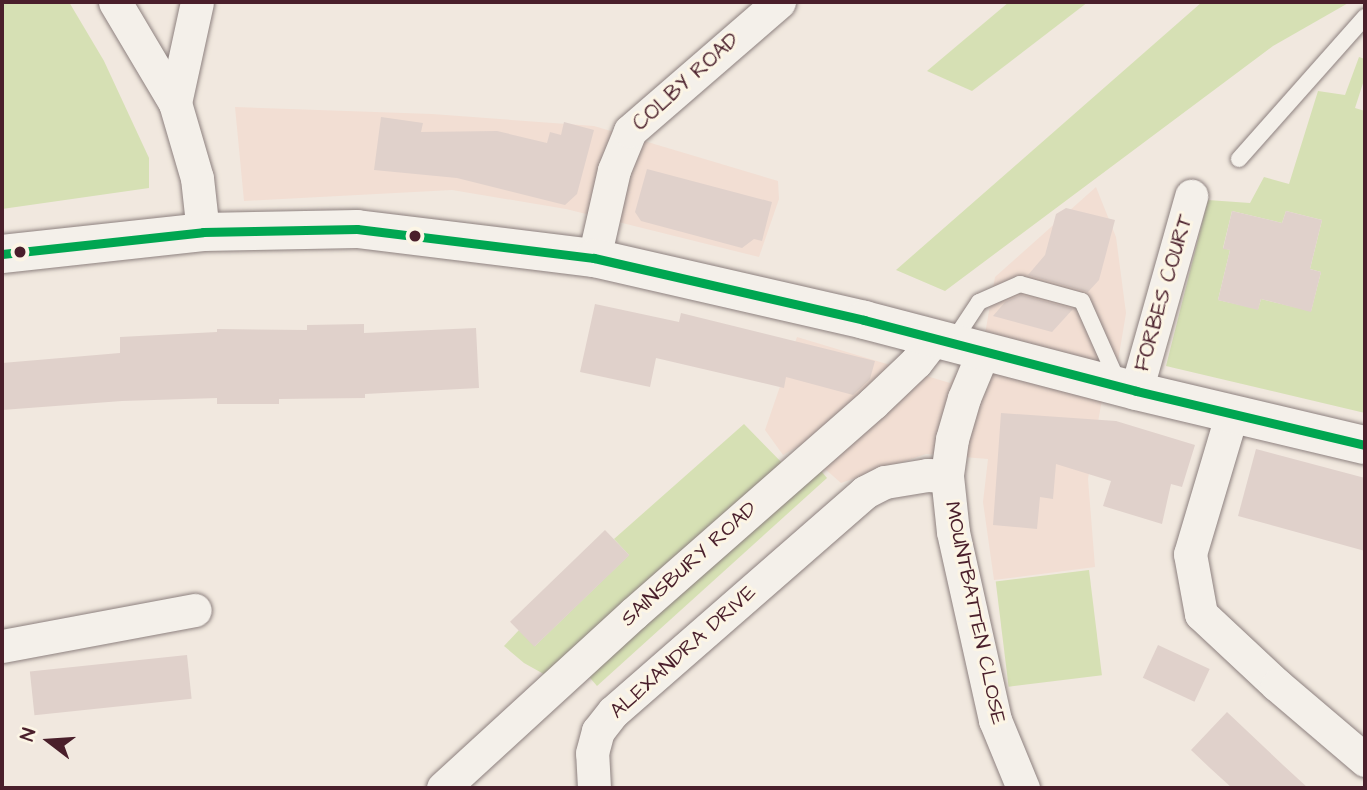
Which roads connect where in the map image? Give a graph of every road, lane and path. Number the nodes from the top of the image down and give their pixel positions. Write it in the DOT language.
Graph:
graph roads {
  1 [pos="115,2"];
  2 [pos="197,2"];
  3 [pos="779,2"];
  4 [pos="1365,16"];
  5 [pos="175,103"];
  6 [pos="1240,159"];
  7 [pos="1191,195"];
  8 [pos="203,232"];
  9 [pos="2,254"];
  10 [pos="594,258"];
  11 [pos="957,344"];
  12 [pos="1128,389"];
  13 [pos="1232,413"];
  14 [pos="1365,445"];
  15 [pos="947,477"];
  16 [pos="781,564"];
  17 [pos="195,610"];
  18 [pos="2,646"];
  19 [pos="1365,760"];
  20 [pos="443,788"];
  21 [pos="594,788"];
  22 [pos="1023,788"];
  1 -- 5 [label="street"];
  2 -- 5 [label="street"];
  3 -- 10 [label="street, COLBY ROAD"];
  4 -- 6 [label="lane"];
  5 -- 8 [label="street"];
  7 -- 12 [label="street, FORBES COURT"];
  8 -- 9 [label="street"];
  8 -- 10 [label="street"];
  10 -- 11 [label="street"];
  11 -- 12 [label="street"];
  11 -- 12 [label="lane"];
  11 -- 15 [label="street, MOUNTBATTEN CLOSE"];
  11 -- 20 [label="street, SAINSBURY ROAD"];
  12 -- 13 [label="street"];
  13 -- 14 [label="street"];
  13 -- 19 [label="street"];
  15 -- 16 [label="street, MOUNTBATTEN CLOSE"];
  15 -- 22 [label="street, MOUNTBATTEN CLOSE"];
  16 -- 21 [label="street, ALEXANDRA DRIVE"];
  17 -- 18 [label="street"];
}
